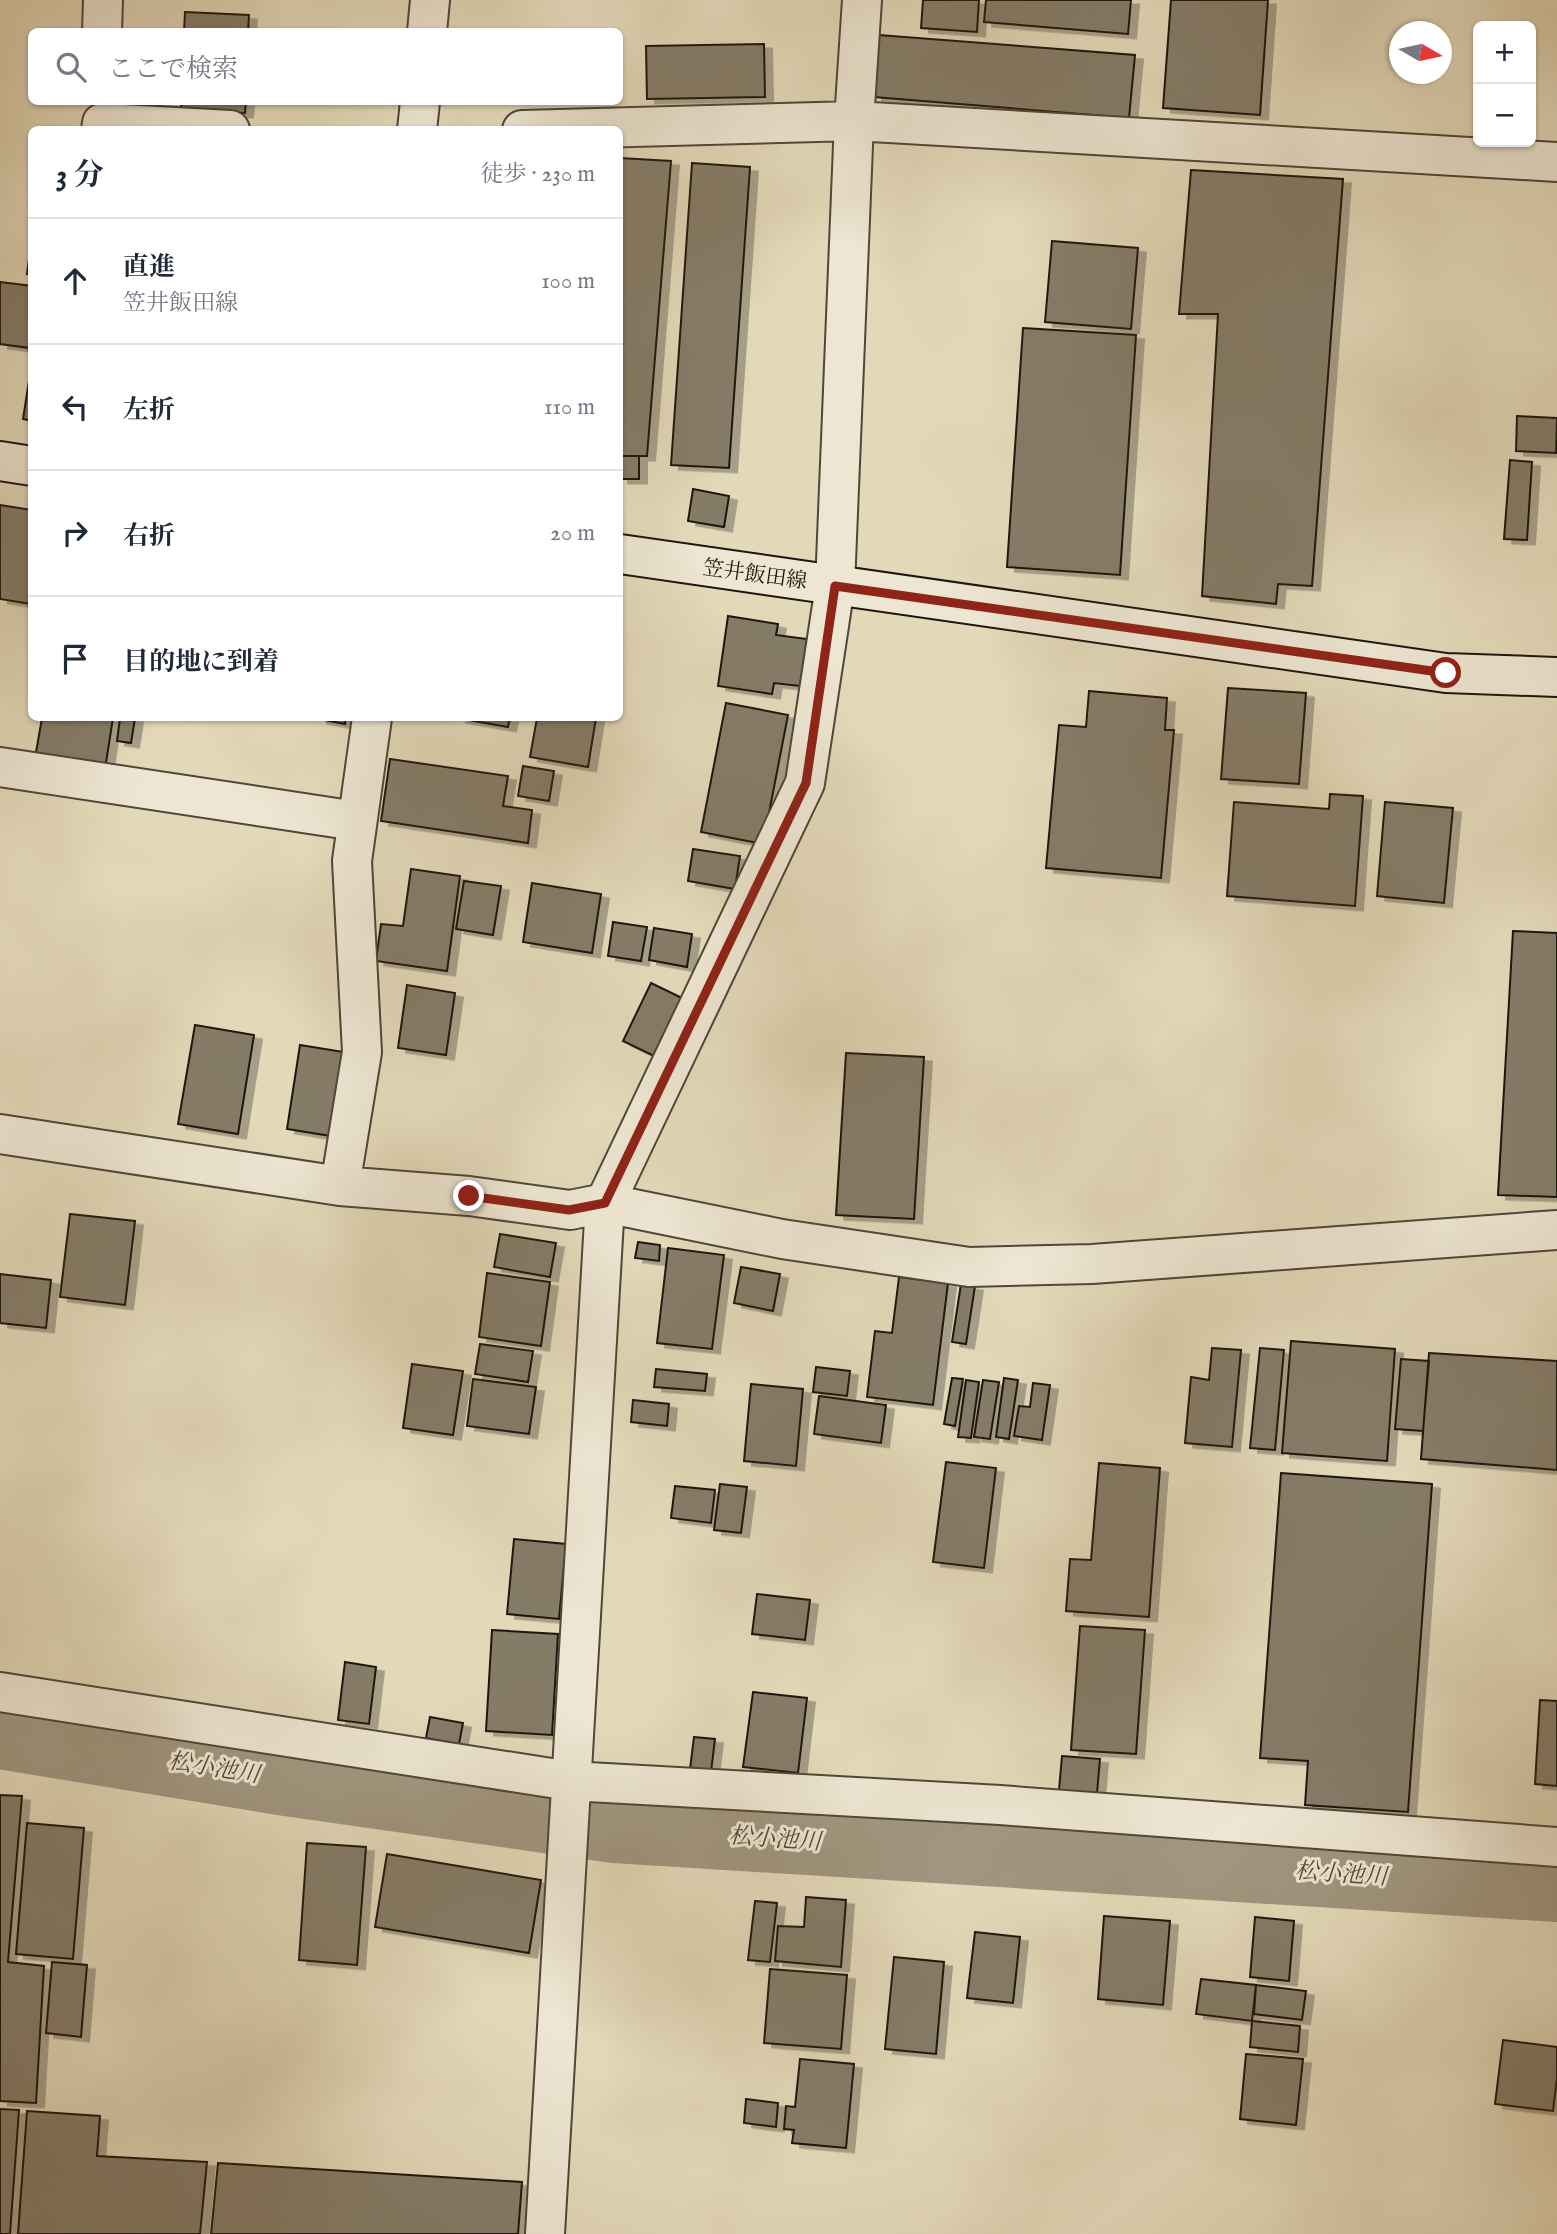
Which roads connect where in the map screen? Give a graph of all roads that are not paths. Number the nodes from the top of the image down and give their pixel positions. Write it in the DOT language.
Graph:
graph roads {
  1 [pos="103,0"];
  2 [pos="430,0"];
  3 [pos="862,0"];
  4 [pos="102,28"];
  5 [pos="427,28"];
  6 [pos="420,105"];
  7 [pos="102,118"];
  8 [pos="854,121"];
  9 [pos="187,126"];
  10 [pos="417,126"];
  11 [pos="623,127"];
  12 [pos="1557,162"];
  13 [pos="0,461"];
  14 [pos="28,465"];
  15 [pos="623,554"];
  16 [pos="835,586"];
  17 [pos="1557,677"];
  18 [pos="372,721"];
  19 [pos="0,766"];
  20 [pos="356,821"];
  21 [pos="0,1135"];
  22 [pos="340,1186"];
  23 [pos="605,1203"];
  24 [pos="1557,1230"];
  25 [pos="0,1692"];
  26 [pos="570,1783"];
  27 [pos="1557,1847"];
  28 [pos="545,2234"];
  1 -- 4 [label="street"];
  2 -- 5 [label="street"];
  3 -- 8 [label="street"];
  6 -- 10 [label="street"];
  7 -- 9 [label="street"];
  8 -- 11 [label="street"];
  8 -- 12 [label="street"];
  8 -- 16 [label="street"];
  13 -- 14 [label="street"];
  15 -- 16 [label="street, 笠井飯田線"];
  16 -- 17 [label="street, 笠井飯田線"];
  16 -- 23 [label="street"];
  18 -- 20 [label="street"];
  19 -- 20 [label="street"];
  20 -- 22 [label="street"];
  21 -- 22 [label="street"];
  22 -- 23 [label="street"];
  23 -- 24 [label="street"];
  23 -- 26 [label="street"];
  25 -- 26 [label="street"];
  26 -- 27 [label="street"];
  26 -- 28 [label="street"];
}
